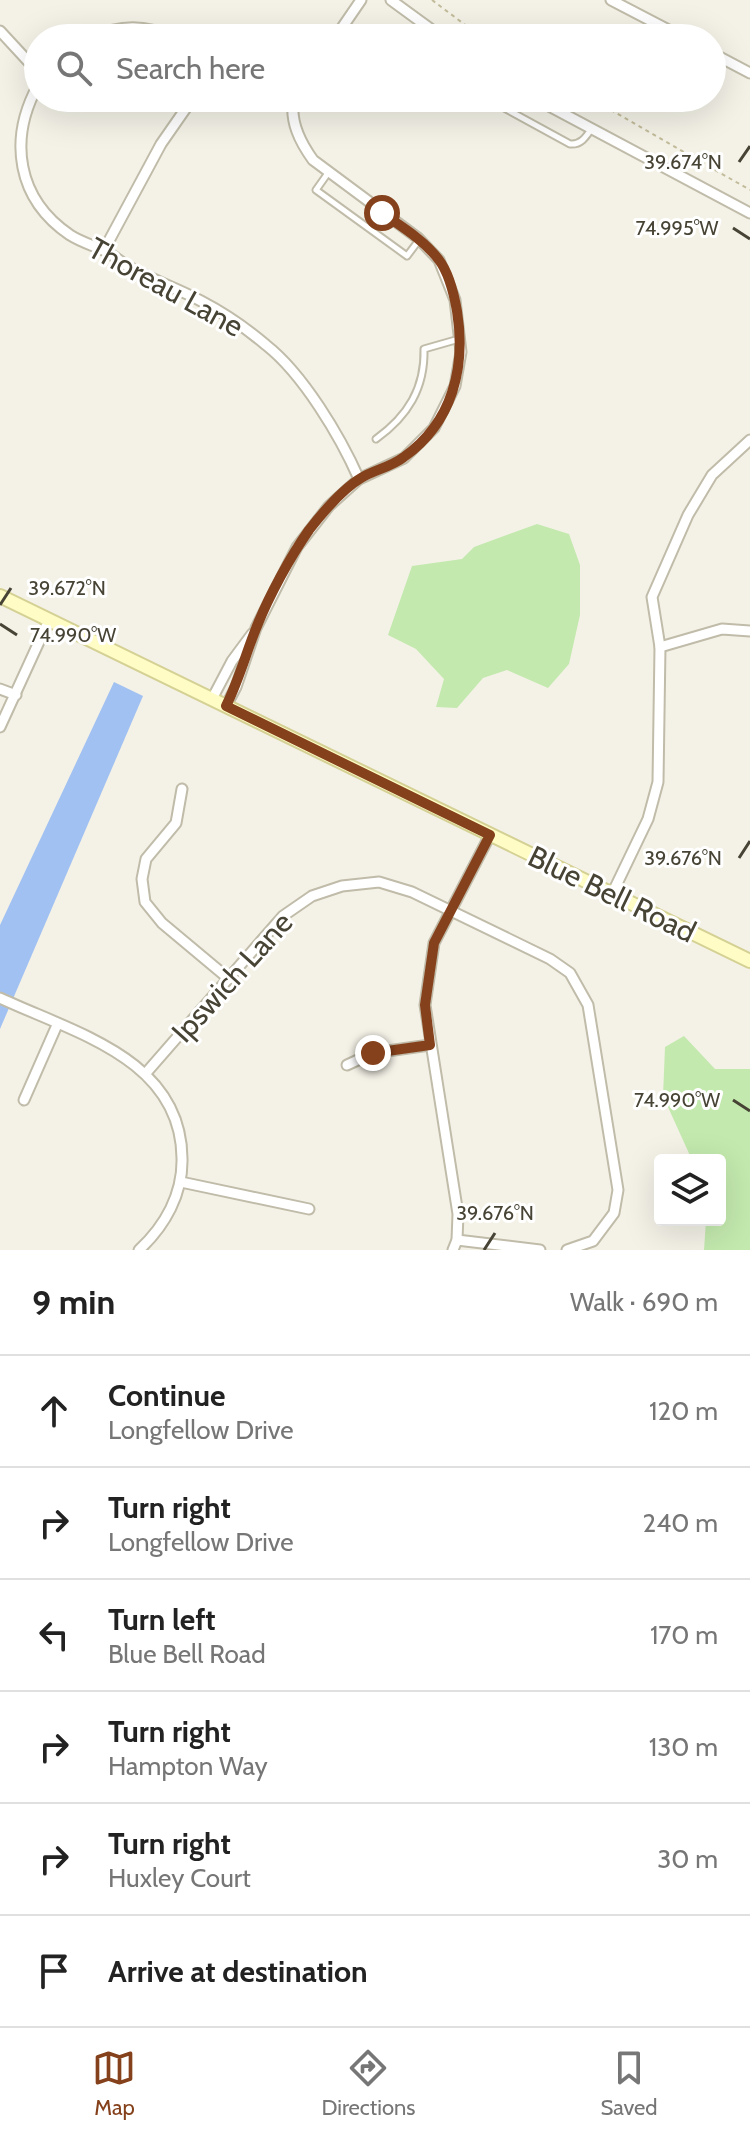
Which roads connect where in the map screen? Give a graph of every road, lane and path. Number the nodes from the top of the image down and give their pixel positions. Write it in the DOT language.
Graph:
graph roads {
  1 [pos="361,0"];
  2 [pos="391,0"];
  3 [pos="432,0"];
  4 [pos="611,0"];
  5 [pos="345,24"];
  6 [pos="424,24"];
  7 [pos="464,24"];
  8 [pos="657,24"];
  9 [pos="0,31"];
  10 [pos="24,57"];
  11 [pos="726,60"];
  12 [pos="750,73"];
  13 [pos="26,112"];
  14 [pos="183,112"];
  15 [pos="293,112"];
  16 [pos="512,112"];
  17 [pos="561,112"];
  18 [pos="614,112"];
  19 [pos="592,128"];
  20 [pos="328,173"];
  21 [pos="750,190"];
  22 [pos="750,213"];
  23 [pos="419,240"];
  24 [pos="104,250"];
  25 [pos="460,338"];
  26 [pos="376,439"];
  27 [pos="750,440"];
  28 [pos="359,479"];
  29 [pos="0,596"];
  30 [pos="49,620"];
  31 [pos="256,628"];
  32 [pos="750,631"];
  33 [pos="660,647"];
  34 [pos="0,689"];
  35 [pos="16,695"];
  36 [pos="212,699"];
  37 [pos="226,706"];
  38 [pos="0,727"];
  39 [pos="182,789"];
  40 [pos="490,835"];
  41 [pos="612,894"];
  42 [pos="452,911"];
  43 [pos="750,961"];
  44 [pos="229,979"];
  45 [pos="0,998"];
  46 [pos="57,1025"];
  47 [pos="430,1045"];
  48 [pos="347,1065"];
  49 [pos="146,1073"];
  50 [pos="24,1100"];
  51 [pos="181,1182"];
  52 [pos="309,1209"];
  53 [pos="455,1245"];
  54 [pos="139,1250"];
  55 [pos="540,1250"];
  56 [pos="567,1250"];
  1 -- 5 [label="street"];
  2 -- 6 [label="street"];
  3 -- 7 [label="path"];
  4 -- 8 [label="street"];
  9 -- 10 [label="street"];
  11 -- 12 [label="street"];
  13 -- 24 [label="street, Thoreau Lane"];
  14 -- 24 [label="street"];
  15 -- 20 [label="street"];
  16 -- 19 [label="lane"];
  17 -- 19 [label="street"];
  18 -- 21 [label="path"];
  19 -- 22 [label="street"];
  20 -- 23 [label="street"];
  20 -- 23 [label="lane"];
  23 -- 25 [label="street"];
  24 -- 28 [label="street, Thoreau Lane"];
  25 -- 26 [label="lane"];
  25 -- 28 [label="street"];
  27 -- 33 [label="street"];
  28 -- 31 [label="street"];
  29 -- 30 [label="street, Blue Bell Road"];
  30 -- 35 [label="street"];
  30 -- 36 [label="street, Blue Bell Road"];
  31 -- 36 [label="street"];
  31 -- 37 [label="street"];
  32 -- 33 [label="street"];
  33 -- 41 [label="street"];
  34 -- 35 [label="street"];
  35 -- 38 [label="street"];
  36 -- 37 [label="street, Blue Bell Road"];
  37 -- 40 [label="street, Blue Bell Road"];
  39 -- 44 [label="street"];
  40 -- 41 [label="street, Blue Bell Road"];
  40 -- 42 [label="street"];
  41 -- 43 [label="street, Blue Bell Road"];
  42 -- 44 [label="street, Ipswich Lane"];
  42 -- 47 [label="street"];
  42 -- 56 [label="street, Ipswich Lane"];
  44 -- 49 [label="street, Ipswich Lane"];
  45 -- 46 [label="street"];
  46 -- 49 [label="street"];
  46 -- 50 [label="street"];
  47 -- 48 [label="street"];
  47 -- 53 [label="street"];
  49 -- 51 [label="street"];
  51 -- 52 [label="street"];
  51 -- 54 [label="street"];
  53 -- 55 [label="street"];
}
